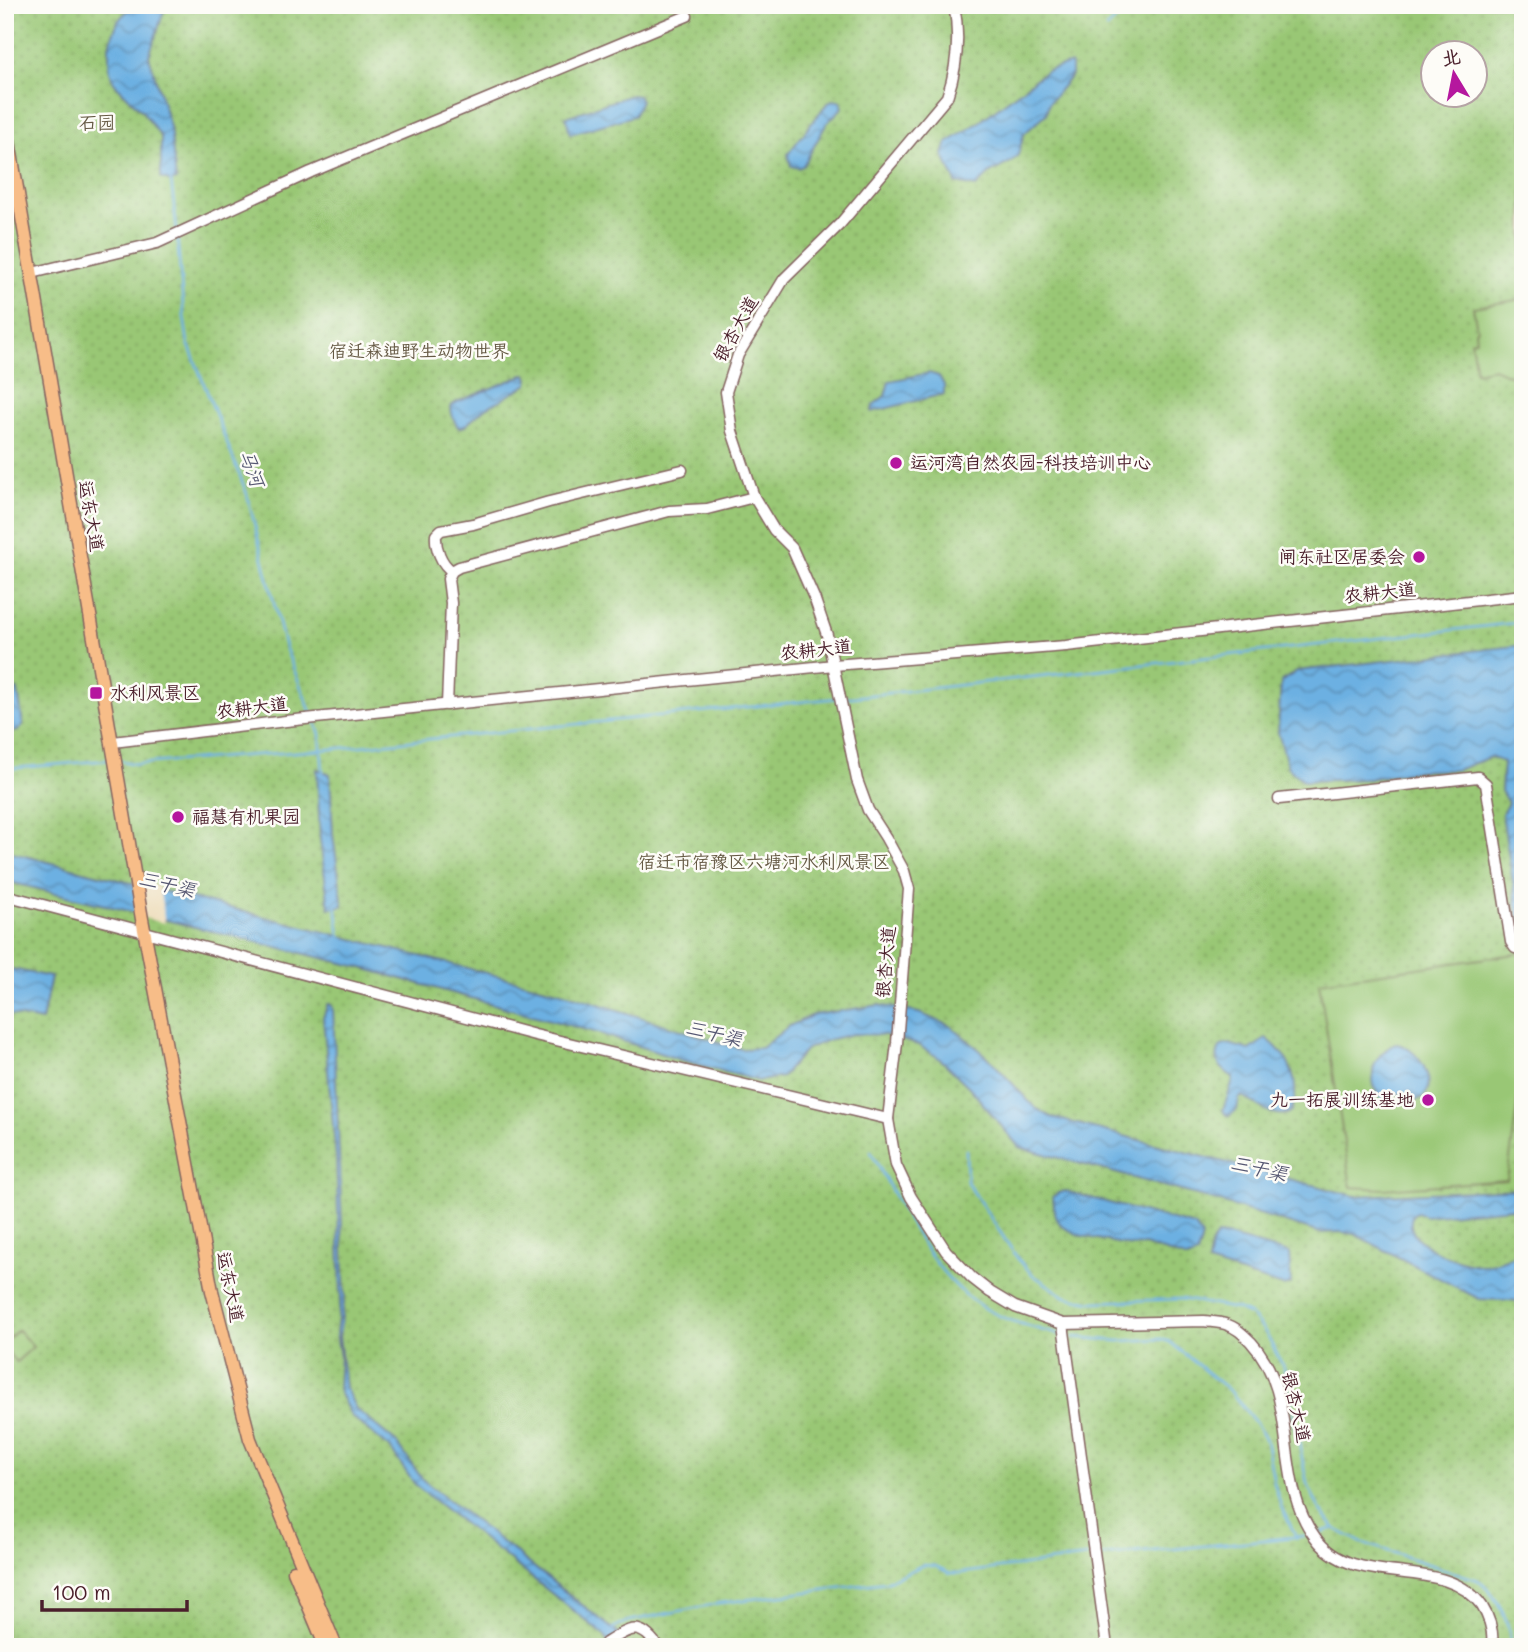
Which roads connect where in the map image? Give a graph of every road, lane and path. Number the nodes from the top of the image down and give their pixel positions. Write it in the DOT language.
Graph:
graph roads {
  1 [pos="954,5"];
  2 [pos="687,16"];
  3 [pos="5,118"];
  4 [pos="32,273"];
  5 [pos="682,470"];
  6 [pos="754,497"];
  7 [pos="452,571"];
  8 [pos="1523,595"];
  9 [pos="834,665"];
  10 [pos="447,705"];
  11 [pos="113,742"];
  12 [pos="1279,799"];
  13 [pos="5,895"];
  14 [pos="143,927"];
  15 [pos="1523,949"];
  16 [pos="888,1119"];
  17 [pos="1063,1324"];
  18 [pos="604,1645"];
  19 [pos="326,1647"];
  20 [pos="336,1647"];
  21 [pos="658,1647"];
  22 [pos="1107,1647"];
  23 [pos="1492,1647"];
  1 -- 6 [label="street, 银杏大道"];
  2 -- 4 [label="street"];
  3 -- 4 [label="main road, 运东大道"];
  4 -- 11 [label="main road, 运东大道"];
  5 -- 7 [label="street"];
  6 -- 7 [label="street"];
  6 -- 9 [label="street, 银杏大道"];
  7 -- 10 [label="street"];
  8 -- 9 [label="street, 农耕大道"];
  9 -- 10 [label="street, 农耕大道"];
  9 -- 16 [label="street, 银杏大道"];
  10 -- 11 [label="street, 农耕大道"];
  11 -- 14 [label="main road, 运东大道"];
  12 -- 15 [label="street"];
  13 -- 14 [label="street"];
  14 -- 16 [label="street"];
  14 -- 19 [label="main road, 运东大道"];
  14 -- 20 [label="main road, 运东大道"];
  16 -- 17 [label="street, 银杏大道"];
  17 -- 22 [label="street"];
  17 -- 23 [label="street, 银杏大道"];
  18 -- 21 [label="street"];
}
